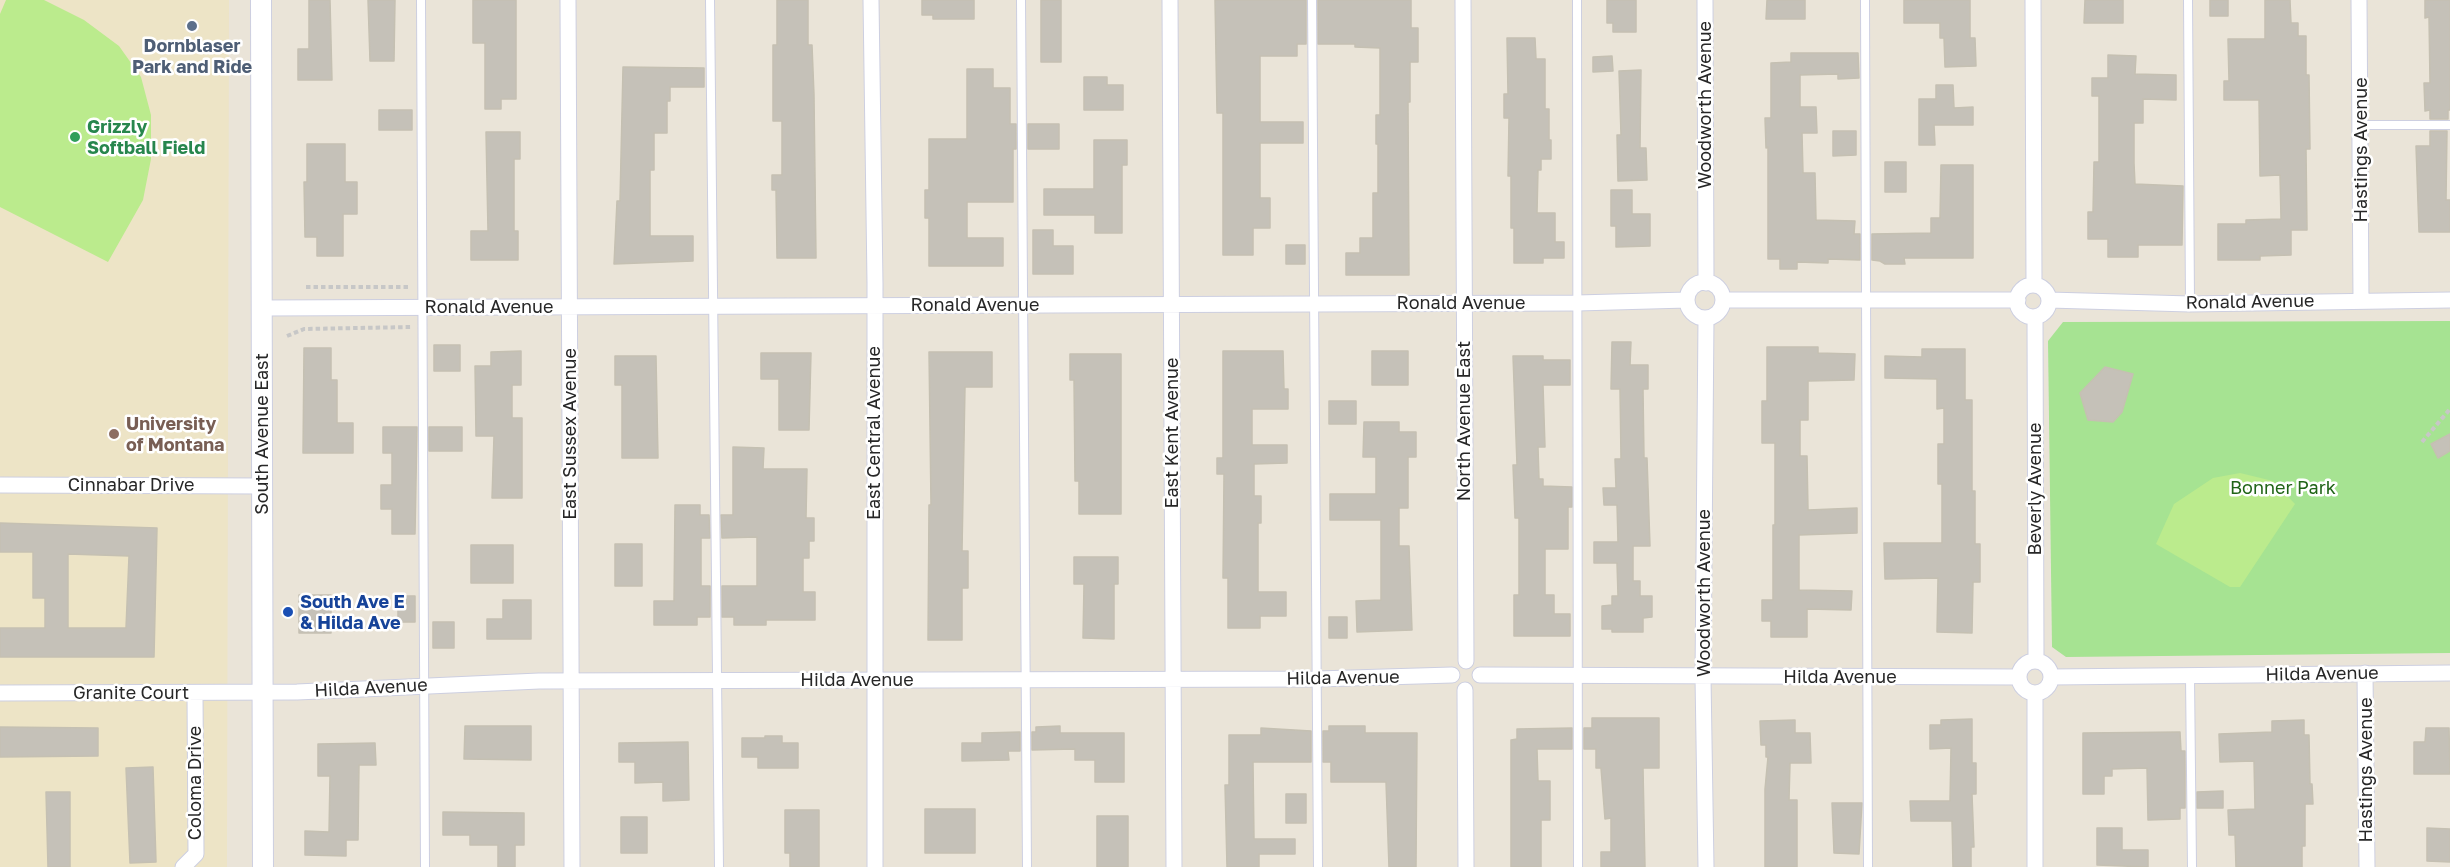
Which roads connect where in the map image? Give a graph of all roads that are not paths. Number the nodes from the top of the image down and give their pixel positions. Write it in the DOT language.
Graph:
graph roads {
  1 [pos="261,0"];
  2 [pos="421,0"];
  3 [pos="568,0"];
  4 [pos="710,0"];
  5 [pos="871,0"];
  6 [pos="1021,0"];
  7 [pos="1170,0"];
  8 [pos="1312,0"];
  9 [pos="1463,0"];
  10 [pos="1577,0"];
  11 [pos="1705,0"];
  12 [pos="1865,0"];
  13 [pos="2033,0"];
  14 [pos="2188,0"];
  15 [pos="2359,0"];
  16 [pos="2362,125"];
  17 [pos="2450,125"];
  18 [pos="1706,283"];
  19 [pos="2034,285"];
  20 [pos="1688,300"];
  21 [pos="1723,300"];
  22 [pos="2018,300"];
  23 [pos="2049,300"];
  24 [pos="2450,300"];
  25 [pos="2361,301"];
  26 [pos="1866,302"];
  27 [pos="1463,303"];
  28 [pos="1577,303"];
  29 [pos="1314,304"];
  30 [pos="2190,304"];
  31 [pos="1022,305"];
  32 [pos="1172,305"];
  33 [pos="712,306"];
  34 [pos="875,306"];
  35 [pos="422,307"];
  36 [pos="569,307"];
  37 [pos="262,308"];
  38 [pos="2035,316"];
  39 [pos="1706,318"];
  40 [pos="0,485"];
  41 [pos="262,486"];
  42 [pos="1466,661"];
  43 [pos="2036,661"];
  44 [pos="2365,673"];
  45 [pos="2450,673"];
  46 [pos="1578,674"];
  47 [pos="1452,675"];
  48 [pos="1480,675"];
  49 [pos="2190,676"];
  50 [pos="1703,677"];
  51 [pos="1866,677"];
  52 [pos="2019,677"];
  53 [pos="2051,677"];
  54 [pos="1025,679"];
  55 [pos="1173,679"];
  56 [pos="1317,679"];
  57 [pos="873,680"];
  58 [pos="571,682"];
  59 [pos="718,682"];
  60 [pos="423,686"];
  61 [pos="1465,690"];
  62 [pos="262,692"];
  63 [pos="0,693"];
  64 [pos="195,693"];
  65 [pos="2035,693"];
  66 [pos="183,867"];
  67 [pos="263,867"];
  68 [pos="425,867"];
  69 [pos="572,867"];
  70 [pos="719,867"];
  71 [pos="875,867"];
  72 [pos="1027,867"];
  73 [pos="1174,867"];
  74 [pos="1318,867"];
  75 [pos="1466,867"];
  76 [pos="1578,867"];
  77 [pos="1706,867"];
  78 [pos="1868,867"];
  79 [pos="2035,867"];
  80 [pos="2192,867"];
  81 [pos="2367,867"];
  1 -- 37 [label="street, South Avenue East"];
  2 -- 35 [label="lane"];
  3 -- 36 [label="street, East Sussex Avenue"];
  4 -- 33 [label="lane"];
  5 -- 34 [label="street, East Central Avenue"];
  6 -- 31 [label="lane"];
  7 -- 32 [label="street, East Kent Avenue"];
  8 -- 29 [label="lane"];
  9 -- 27 [label="street, North Avenue East"];
  10 -- 28 [label="lane"];
  11 -- 18 [label="street, Woodworth Avenue"];
  12 -- 26 [label="lane"];
  13 -- 19 [label="street"];
  14 -- 30 [label="lane"];
  15 -- 16 [label="street, Hastings Avenue"];
  16 -- 17 [label="lane"];
  16 -- 25 [label="street, Hastings Avenue"];
  18 -- 20 [label="street"];
  18 -- 21 [label="street"];
  19 -- 22 [label="street"];
  19 -- 23 [label="street"];
  20 -- 28 [label="street, Ronald Avenue"];
  20 -- 39 [label="street"];
  21 -- 26 [label="street"];
  21 -- 39 [label="street"];
  22 -- 26 [label="street"];
  22 -- 38 [label="street"];
  23 -- 30 [label="street, Ronald Avenue"];
  23 -- 38 [label="street"];
  24 -- 25 [label="street, Ronald Avenue"];
  25 -- 30 [label="street, Ronald Avenue"];
  26 -- 51 [label="lane"];
  27 -- 28 [label="street, Ronald Avenue"];
  27 -- 29 [label="street, Ronald Avenue"];
  27 -- 42 [label="street, North Avenue East"];
  28 -- 46 [label="lane"];
  29 -- 32 [label="street, Ronald Avenue"];
  29 -- 56 [label="lane"];
  31 -- 32 [label="street, Ronald Avenue"];
  31 -- 34 [label="street, Ronald Avenue"];
  31 -- 54 [label="lane"];
  32 -- 55 [label="street, East Kent Avenue"];
  33 -- 34 [label="street, Ronald Avenue"];
  33 -- 36 [label="street, Ronald Avenue"];
  33 -- 59 [label="lane"];
  34 -- 57 [label="street, East Central Avenue"];
  35 -- 36 [label="street, Ronald Avenue"];
  35 -- 37 [label="street, Ronald Avenue"];
  35 -- 60 [label="lane"];
  36 -- 58 [label="street, East Sussex Avenue"];
  37 -- 41 [label="street, South Avenue East"];
  38 -- 43 [label="street, Beverly Avenue"];
  39 -- 50 [label="street, Woodworth Avenue"];
  40 -- 41 [label="street, Cinnabar Drive"];
  41 -- 62 [label="street, South Avenue East"];
  42 -- 47 [label="street"];
  42 -- 48 [label="street"];
  43 -- 52 [label="street"];
  43 -- 53 [label="street"];
  44 -- 45 [label="street, Hilda Avenue"];
  44 -- 49 [label="street, Hilda Avenue"];
  44 -- 81 [label="street, Hastings Avenue"];
  46 -- 48 [label="street, Hilda Avenue"];
  46 -- 50 [label="street, Hilda Avenue"];
  46 -- 76 [label="lane"];
  47 -- 56 [label="street, Hilda Avenue"];
  47 -- 61 [label="street"];
  48 -- 61 [label="street"];
  49 -- 53 [label="street, Hilda Avenue"];
  49 -- 80 [label="lane"];
  50 -- 51 [label="street, Hilda Avenue"];
  50 -- 77 [label="street, Woodworth Avenue"];
  51 -- 52 [label="street, Hilda Avenue"];
  51 -- 78 [label="lane"];
  52 -- 65 [label="street"];
  53 -- 65 [label="street"];
  54 -- 55 [label="street, Hilda Avenue"];
  54 -- 57 [label="street, Hilda Avenue"];
  54 -- 72 [label="lane"];
  55 -- 56 [label="street, Hilda Avenue"];
  55 -- 73 [label="street, East Kent Avenue"];
  56 -- 74 [label="lane"];
  57 -- 59 [label="street, Hilda Avenue"];
  57 -- 71 [label="street, East Central Avenue"];
  58 -- 59 [label="street, Hilda Avenue"];
  58 -- 60 [label="street, Hilda Avenue"];
  58 -- 69 [label="street, East Sussex Avenue"];
  59 -- 70 [label="lane"];
  60 -- 62 [label="street, Hilda Avenue"];
  60 -- 68 [label="lane"];
  61 -- 75 [label="street"];
  62 -- 64 [label="street, Granite Court"];
  62 -- 67 [label="street, South Avenue East"];
  63 -- 64 [label="street, Granite Court"];
  64 -- 66 [label="street, Coloma Drive"];
  65 -- 79 [label="street"];
}
